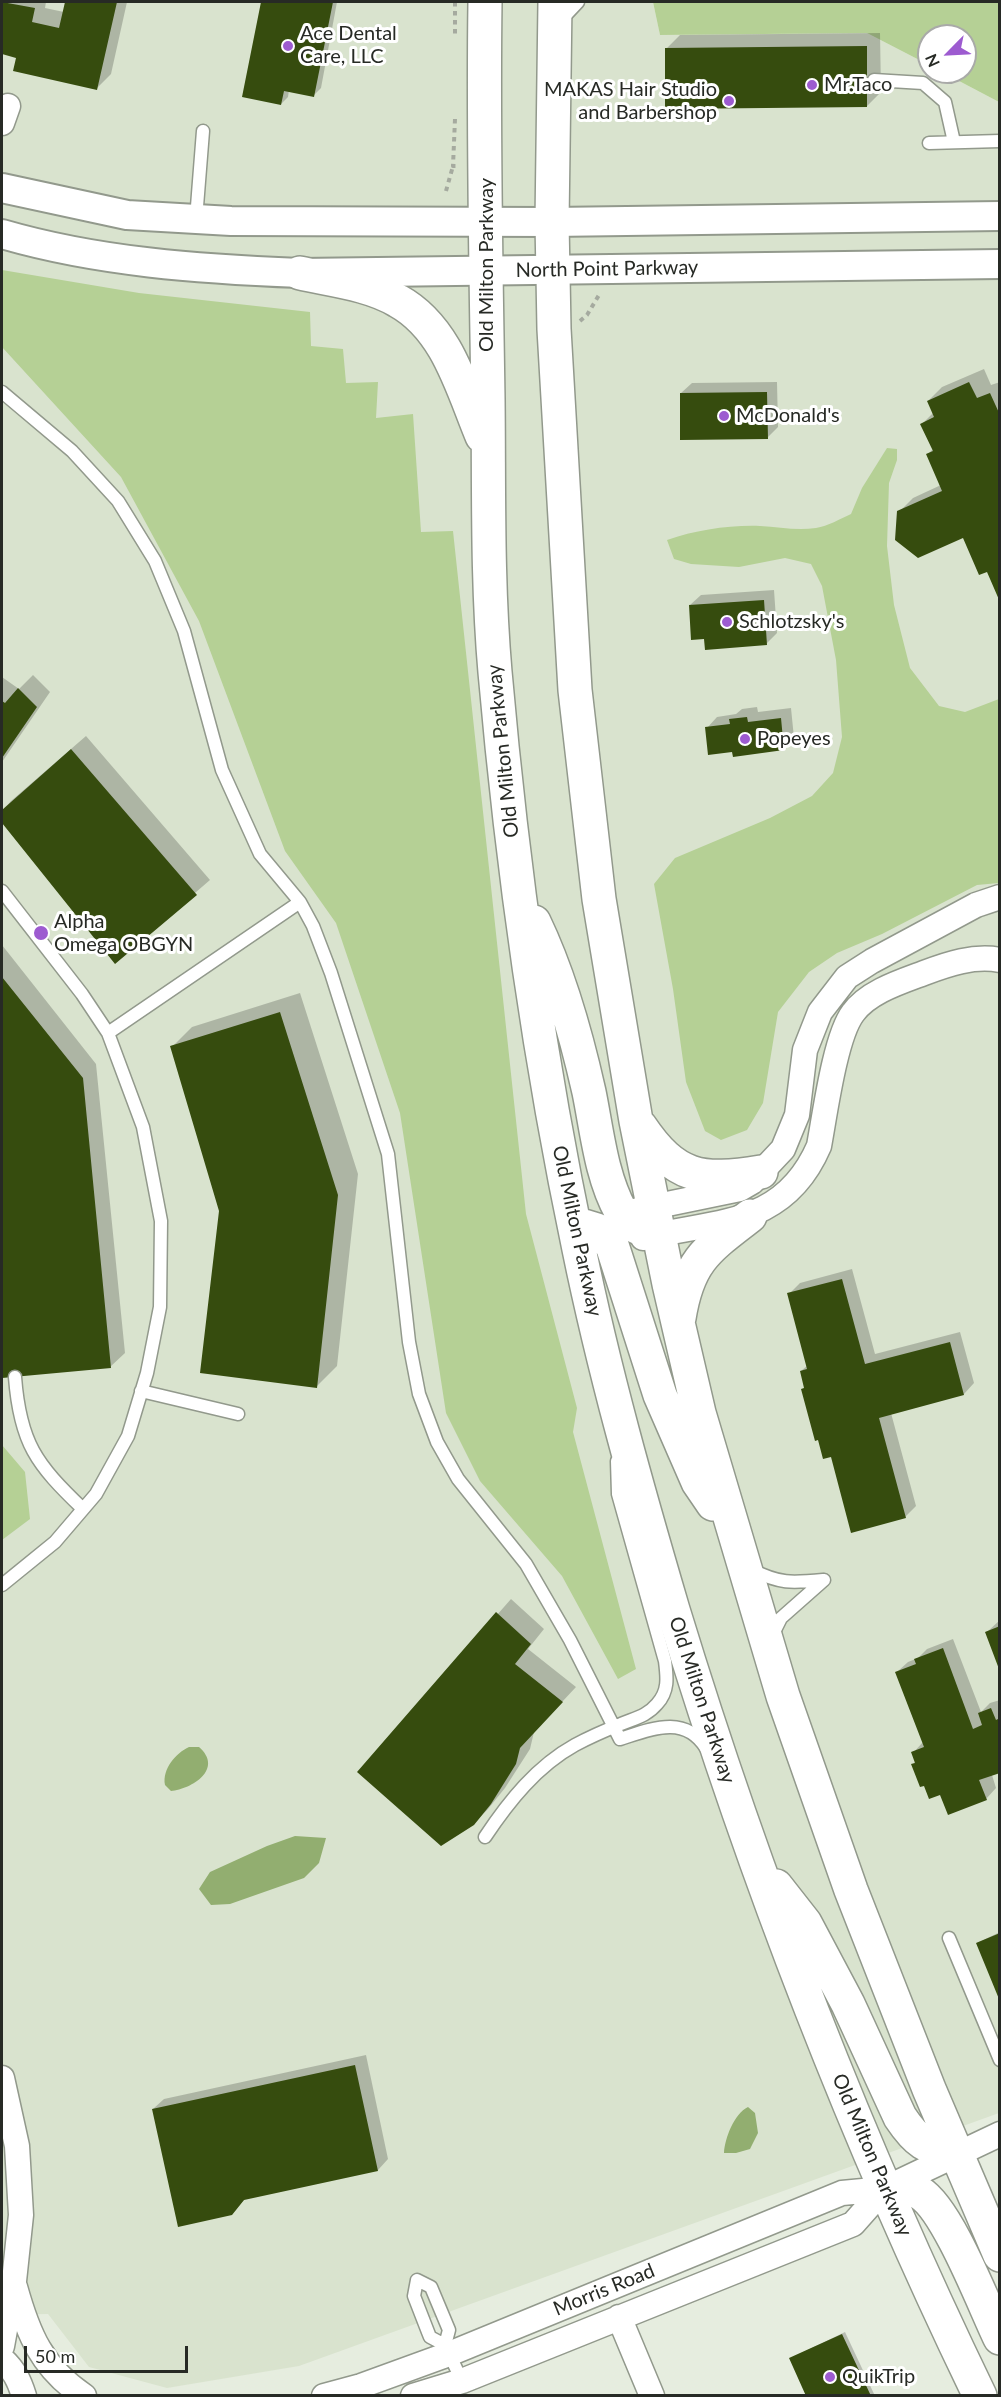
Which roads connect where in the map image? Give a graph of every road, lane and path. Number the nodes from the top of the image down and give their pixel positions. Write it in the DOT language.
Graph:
graph roads {
  1 [pos="485,2"];
  2 [pos="578,2"];
  3 [pos="555,14"];
  4 [pos="874,80"];
  5 [pos="203,132"];
  6 [pos="999,141"];
  7 [pos="954,142"];
  8 [pos="929,143"];
  9 [pos="453,166"];
  10 [pos="2,188"];
  11 [pos="446,191"];
  12 [pos="999,216"];
  13 [pos="196,219"];
  14 [pos="486,221"];
  15 [pos="552,222"];
  16 [pos="2,234"];
  17 [pos="999,264"];
  18 [pos="553,270"];
  19 [pos="486,271"];
  20 [pos="300,273"];
  21 [pos="599,295"];
  22 [pos="580,321"];
  23 [pos="2,392"];
  24 [pos="488,453"];
  25 [pos="518,888"];
  26 [pos="2,891"];
  27 [pos="999,897"];
  28 [pos="300,902"];
  29 [pos="999,960"];
  30 [pos="108,1033"];
  31 [pos="636,1121"];
  32 [pos="761,1172"];
  33 [pos="750,1216"];
  34 [pos="645,1218"];
  35 [pos="577,1238"];
  36 [pos="612,1245"];
  37 [pos="678,1326"];
  38 [pos="15,1377"];
  39 [pos="141,1391"];
  40 [pos="617,1409"];
  41 [pos="238,1414"];
  42 [pos="83,1509"];
  43 [pos="733,1532"];
  44 [pos="744,1566"];
  45 [pos="2,1585"];
  46 [pos="767,1645"];
  47 [pos="617,1733"];
  48 [pos="730,1788"];
  49 [pos="485,1836"];
  50 [pos="755,1858"];
  51 [pos="949,1938"];
  52 [pos="999,2060"];
  53 [pos="2,2078"];
  54 [pos="999,2134"];
  55 [pos="956,2153"];
  56 [pos="884,2189"];
  57 [pos="999,2255"];
  58 [pos="14,2281"];
  59 [pos="619,2317"];
  60 [pos="999,2338"];
  61 [pos="2,2346"];
  62 [pos="447,2350"];
  63 [pos="2,2359"];
  64 [pos="465,2388"];
  65 [pos="24,2396"];
  66 [pos="84,2396"];
  67 [pos="324,2396"];
  68 [pos="413,2396"];
  69 [pos="652,2396"];
  70 [pos="980,2396"];
  1 -- 14 [label="highway, Old Milton Parkway"];
  2 -- 3 [label="lane"];
  3 -- 15 [label="highway"];
  4 -- 7 [label="lane"];
  5 -- 13 [label="lane"];
  6 -- 7 [label="lane"];
  7 -- 8 [label="lane"];
  9 -- 11 [label="path"];
  10 -- 13 [label="street"];
  12 -- 15 [label="street"];
  13 -- 14 [label="street"];
  14 -- 15 [label="street"];
  14 -- 19 [label="highway, Old Milton Parkway"];
  15 -- 18 [label="highway"];
  16 -- 20 [label="street, North Point Parkway"];
  17 -- 18 [label="street, North Point Parkway"];
  18 -- 19 [label="street, North Point Parkway"];
  18 -- 31 [label="highway"];
  19 -- 20 [label="street, North Point Parkway"];
  19 -- 24 [label="highway, Old Milton Parkway"];
  20 -- 24 [label="highway"];
  21 -- 22 [label="path"];
  23 -- 28 [label="lane"];
  24 -- 25 [label="highway, Old Milton Parkway"];
  25 -- 34 [label="highway"];
  25 -- 35 [label="highway, Old Milton Parkway"];
  26 -- 30 [label="lane"];
  27 -- 32 [label="street"];
  28 -- 30 [label="lane"];
  28 -- 47 [label="lane"];
  29 -- 33 [label="street"];
  30 -- 39 [label="lane"];
  31 -- 32 [label="highway"];
  31 -- 34 [label="highway"];
  32 -- 34 [label="street"];
  33 -- 34 [label="street"];
  33 -- 37 [label="highway"];
  34 -- 35 [label="street"];
  34 -- 36 [label="street"];
  34 -- 37 [label="highway"];
  35 -- 36 [label="highway"];
  35 -- 40 [label="highway, Old Milton Parkway"];
  36 -- 43 [label="highway"];
  37 -- 43 [label="highway"];
  38 -- 42 [label="lane"];
  39 -- 41 [label="lane"];
  39 -- 42 [label="lane"];
  40 -- 47 [label="lane"];
  40 -- 48 [label="highway, Old Milton Parkway"];
  42 -- 45 [label="lane"];
  43 -- 44 [label="highway"];
  44 -- 46 [label="highway"];
  44 -- 46 [label="lane"];
  46 -- 55 [label="highway"];
  47 -- 48 [label="lane"];
  47 -- 49 [label="lane"];
  48 -- 50 [label="highway, Old Milton Parkway"];
  50 -- 55 [label="highway"];
  50 -- 56 [label="highway, Old Milton Parkway"];
  51 -- 52 [label="lane"];
  53 -- 58 [label="street"];
  54 -- 55 [label="street, Morris Road"];
  55 -- 56 [label="street, Morris Road"];
  55 -- 57 [label="highway"];
  56 -- 59 [label="street, Morris Road"];
  56 -- 60 [label="highway"];
  56 -- 62 [label="street, Morris Road"];
  56 -- 70 [label="highway, Old Milton Parkway"];
  58 -- 61 [label="street"];
  58 -- 66 [label="street"];
  59 -- 64 [label="street, Morris Road"];
  59 -- 69 [label="street"];
  62 -- 62 [label="lane"];
  62 -- 64 [label="lane"];
  62 -- 67 [label="street, Morris Road"];
  63 -- 65 [label="street"];
  64 -- 68 [label="street, Morris Road"];
}
